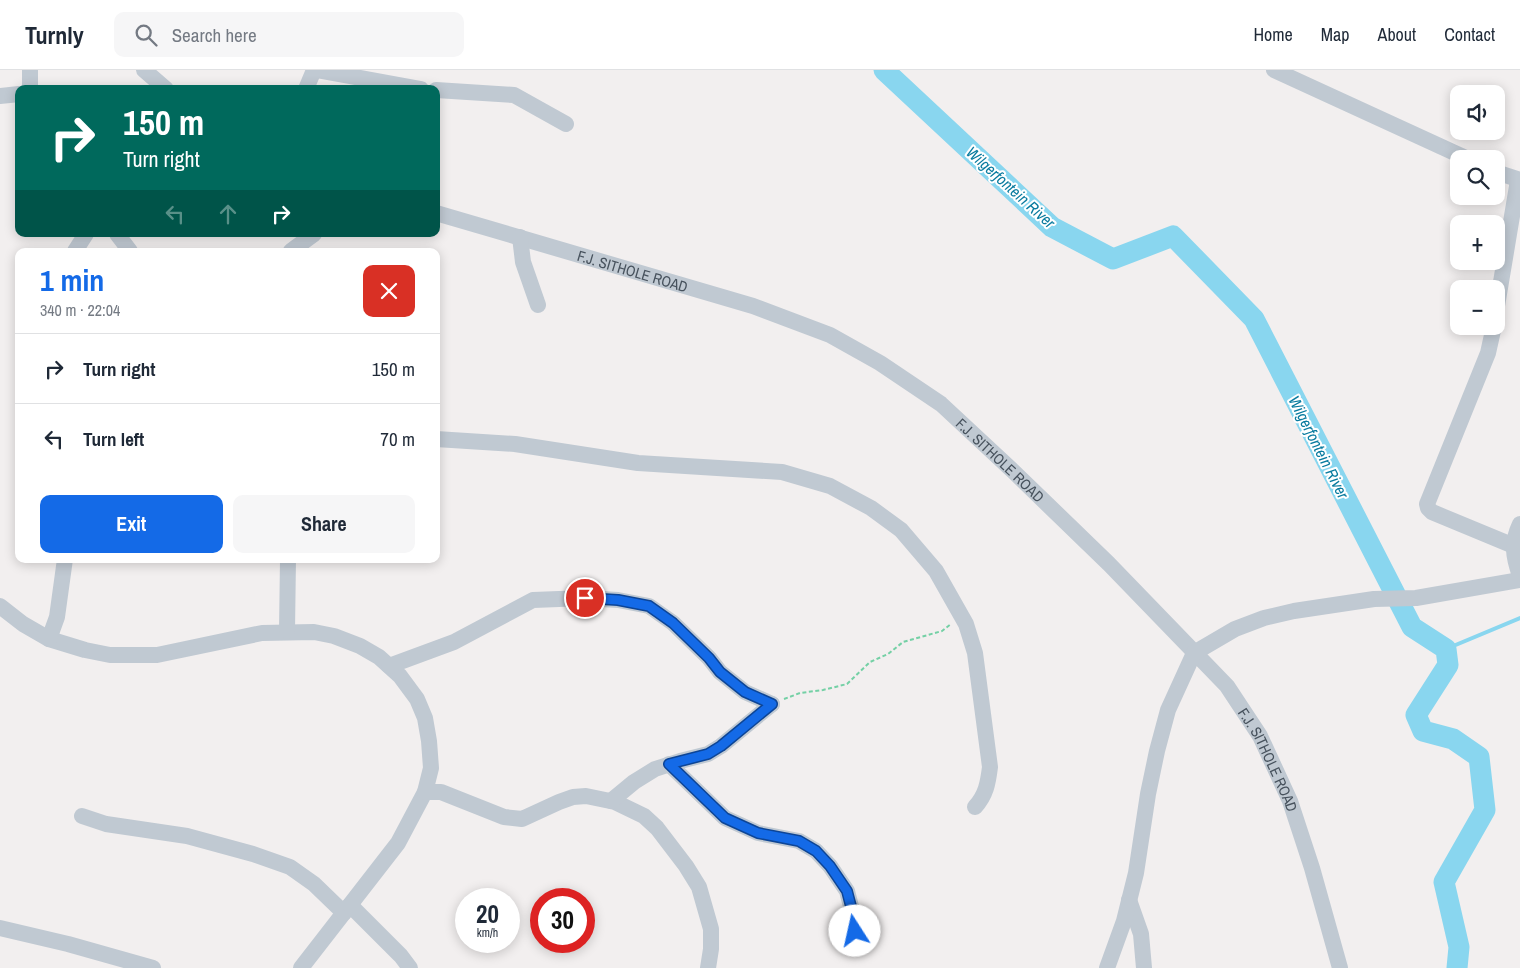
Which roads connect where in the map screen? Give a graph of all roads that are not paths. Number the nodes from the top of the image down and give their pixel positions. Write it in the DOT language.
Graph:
graph roads {
  1 [pos="30,70"];
  2 [pos="144,70"];
  3 [pos="315,70"];
  4 [pos="1274,70"];
  5 [pos="30,85"];
  6 [pos="161,85"];
  7 [pos="308,85"];
  8 [pos="399,85"];
  9 [pos="440,90"];
  10 [pos="15,94"];
  11 [pos="0,96"];
  12 [pos="566,124"];
  13 [pos="1450,151"];
  14 [pos="1505,175"];
  15 [pos="1519,180"];
  16 [pos="440,214"];
  17 [pos="84,237"];
  18 [pos="119,237"];
  19 [pos="310,237"];
  20 [pos="520,237"];
  21 [pos="77,248"];
  22 [pos="128,248"];
  23 [pos="296,248"];
  24 [pos="1502,280"];
  25 [pos="538,305"];
  26 [pos="1492,335"];
  27 [pos="440,439"];
  28 [pos="1520,524"];
  29 [pos="1514,546"];
  30 [pos="64,563"];
  31 [pos="288,563"];
  32 [pos="1520,576"];
  33 [pos="1520,580"];
  34 [pos="3,611"];
  35 [pos="287,631"];
  36 [pos="49,639"];
  37 [pos="1194,653"];
  38 [pos="389,666"];
  39 [pos="669,764"];
  40 [pos="425,792"];
  41 [pos="611,801"];
  42 [pos="975,807"];
  43 [pos="82,816"];
  44 [pos="1129,900"];
  45 [pos="347,909"];
  46 [pos="0,928"];
  47 [pos="856,945"];
  48 [pos="153,968"];
  49 [pos="301,968"];
  50 [pos="410,968"];
  51 [pos="708,968"];
  52 [pos="1107,968"];
  53 [pos="1144,968"];
  54 [pos="1340,968"];
  1 -- 5 [label="street"];
  2 -- 6 [label="street"];
  3 -- 7 [label="street"];
  3 -- 8 [label="street"];
  4 -- 13 [label="street"];
  9 -- 12 [label="street"];
  10 -- 11 [label="street"];
  14 -- 15 [label="street"];
  15 -- 24 [label="street"];
  16 -- 20 [label="street, F.J. SITHOLE ROAD"];
  17 -- 21 [label="street"];
  18 -- 22 [label="street"];
  19 -- 23 [label="street"];
  20 -- 25 [label="street"];
  20 -- 37 [label="street, F.J. SITHOLE ROAD"];
  26 -- 29 [label="street"];
  27 -- 42 [label="street"];
  28 -- 29 [label="street"];
  29 -- 32 [label="street"];
  30 -- 36 [label="street"];
  31 -- 35 [label="street"];
  33 -- 37 [label="street"];
  34 -- 36 [label="street"];
  35 -- 36 [label="street"];
  35 -- 38 [label="street"];
  37 -- 44 [label="street"];
  37 -- 54 [label="street, F.J. SITHOLE ROAD"];
  38 -- 39 [label="street"];
  38 -- 40 [label="street"];
  39 -- 41 [label="street"];
  39 -- 47 [label="street"];
  40 -- 41 [label="street"];
  40 -- 45 [label="street"];
  41 -- 51 [label="street"];
  43 -- 45 [label="street"];
  44 -- 52 [label="street"];
  44 -- 53 [label="street"];
  45 -- 49 [label="street"];
  45 -- 50 [label="street"];
  46 -- 48 [label="street"];
}
